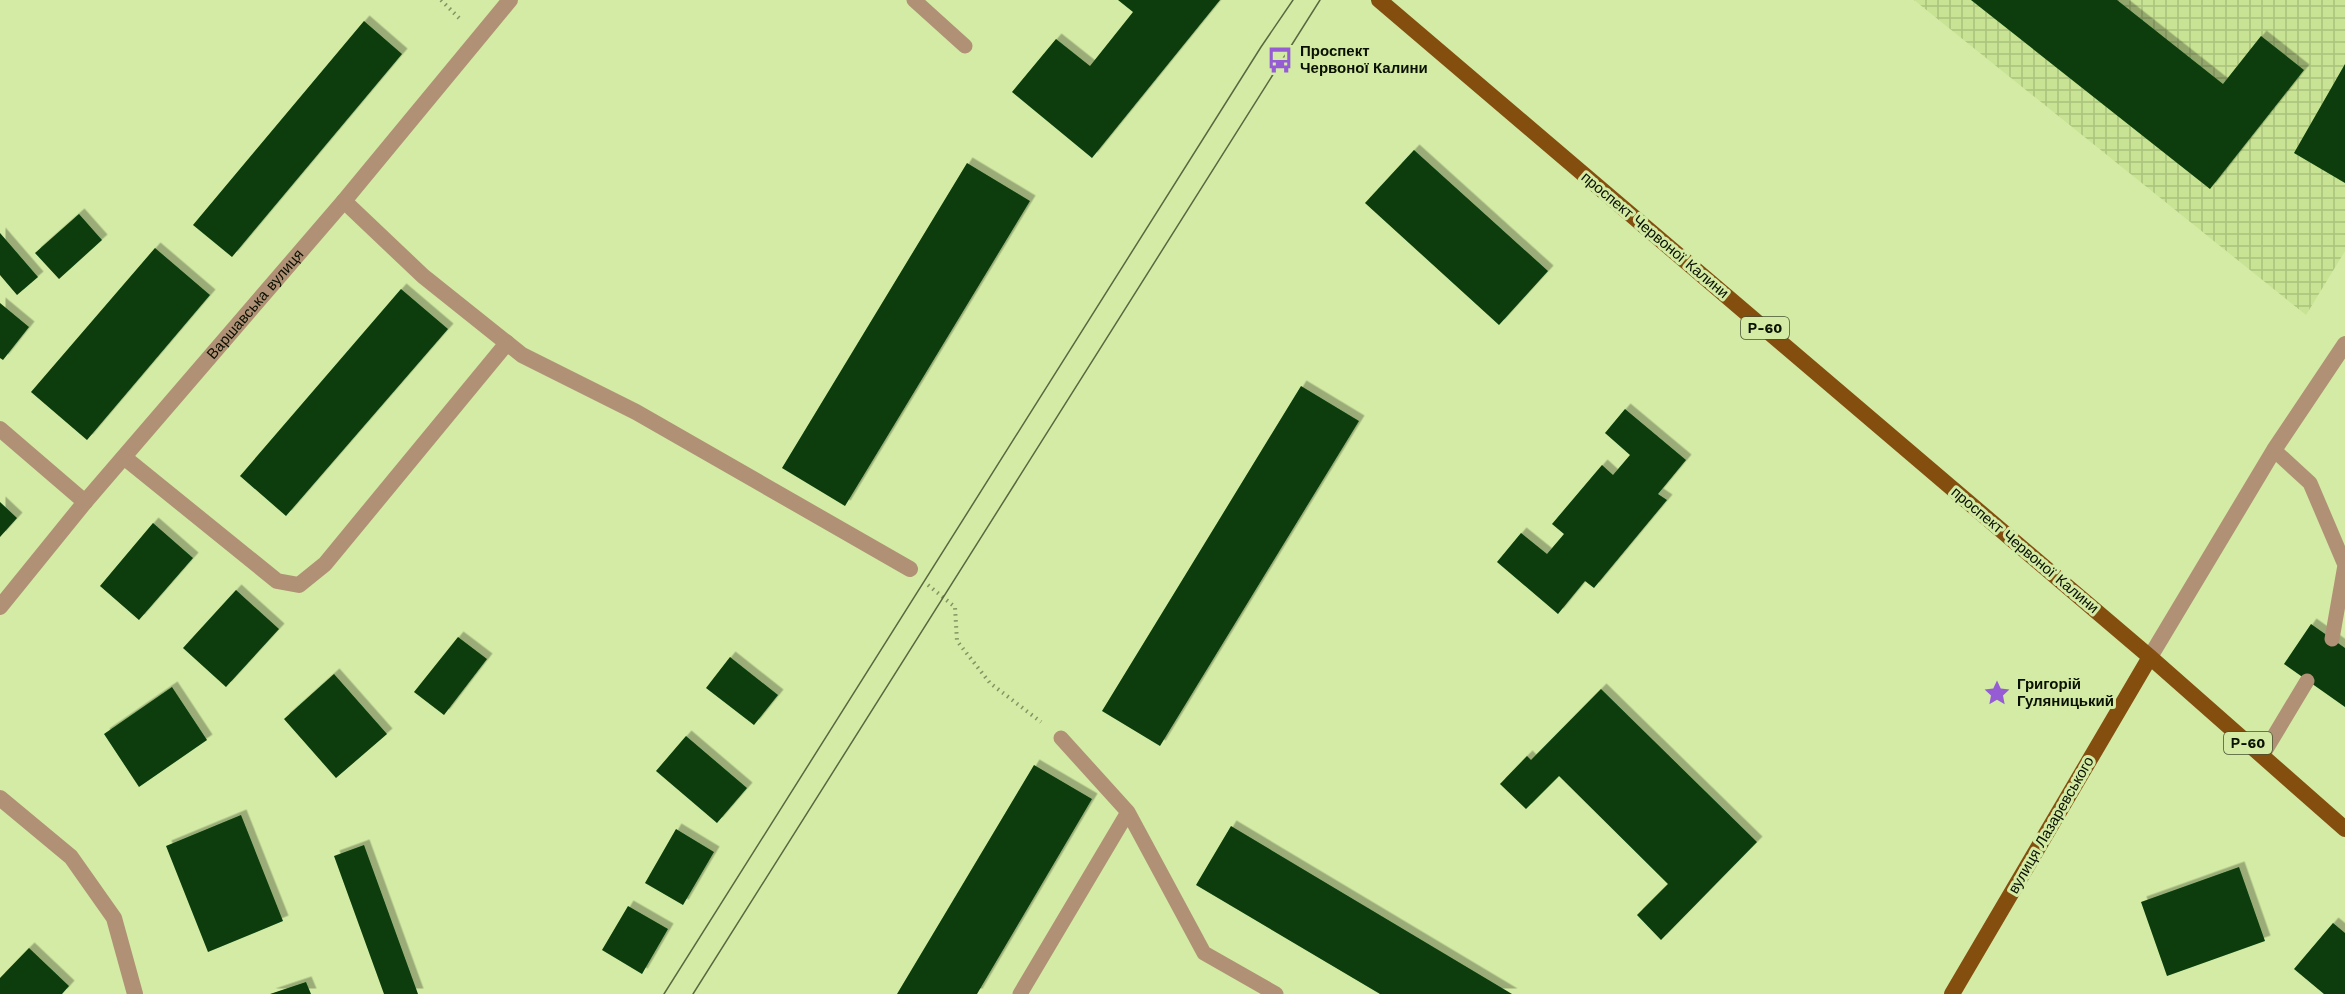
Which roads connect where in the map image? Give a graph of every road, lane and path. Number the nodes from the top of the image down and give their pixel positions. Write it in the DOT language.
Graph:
graph roads {
  1 [pos="510,0"];
  2 [pos="914,0"];
  3 [pos="1379,0"];
  4 [pos="965,46"];
  5 [pos="344,201"];
  6 [pos="507,343"];
  7 [pos="2345,344"];
  8 [pos="0,429"];
  9 [pos="2274,450"];
  10 [pos="125,458"];
  11 [pos="85,502"];
  12 [pos="2345,565"];
  13 [pos="910,569"];
  14 [pos="0,607"];
  15 [pos="2332,639"];
  16 [pos="2150,657"];
  17 [pos="2307,681"];
  18 [pos="1061,738"];
  19 [pos="2262,756"];
  20 [pos="0,798"];
  21 [pos="1128,812"];
  22 [pos="2345,829"];
  23 [pos="135,994"];
  24 [pos="1020,994"];
  25 [pos="1276,994"];
  26 [pos="1952,994"];
  1 -- 5 [label="street, Варшавська вулиця"];
  2 -- 4 [label="lane"];
  3 -- 16 [label="main road, проспект Червоної Калини / Р-60"];
  5 -- 6 [label="street"];
  5 -- 10 [label="street, Варшавська вулиця"];
  6 -- 10 [label="street"];
  6 -- 13 [label="street"];
  7 -- 9 [label="street"];
  8 -- 11 [label="street"];
  9 -- 12 [label="lane"];
  9 -- 16 [label="street"];
  10 -- 11 [label="street, Варшавська вулиця"];
  11 -- 14 [label="street, Варшавська вулиця"];
  12 -- 15 [label="lane"];
  13 -- 18 [label="path"];
  16 -- 19 [label="main road, Р-60"];
  16 -- 26 [label="main road, вулиця Лазаревського"];
  17 -- 19 [label="lane"];
  18 -- 21 [label="lane"];
  19 -- 22 [label="main road, Р-60"];
  20 -- 23 [label="street"];
  21 -- 24 [label="lane"];
  21 -- 25 [label="lane"];
}
